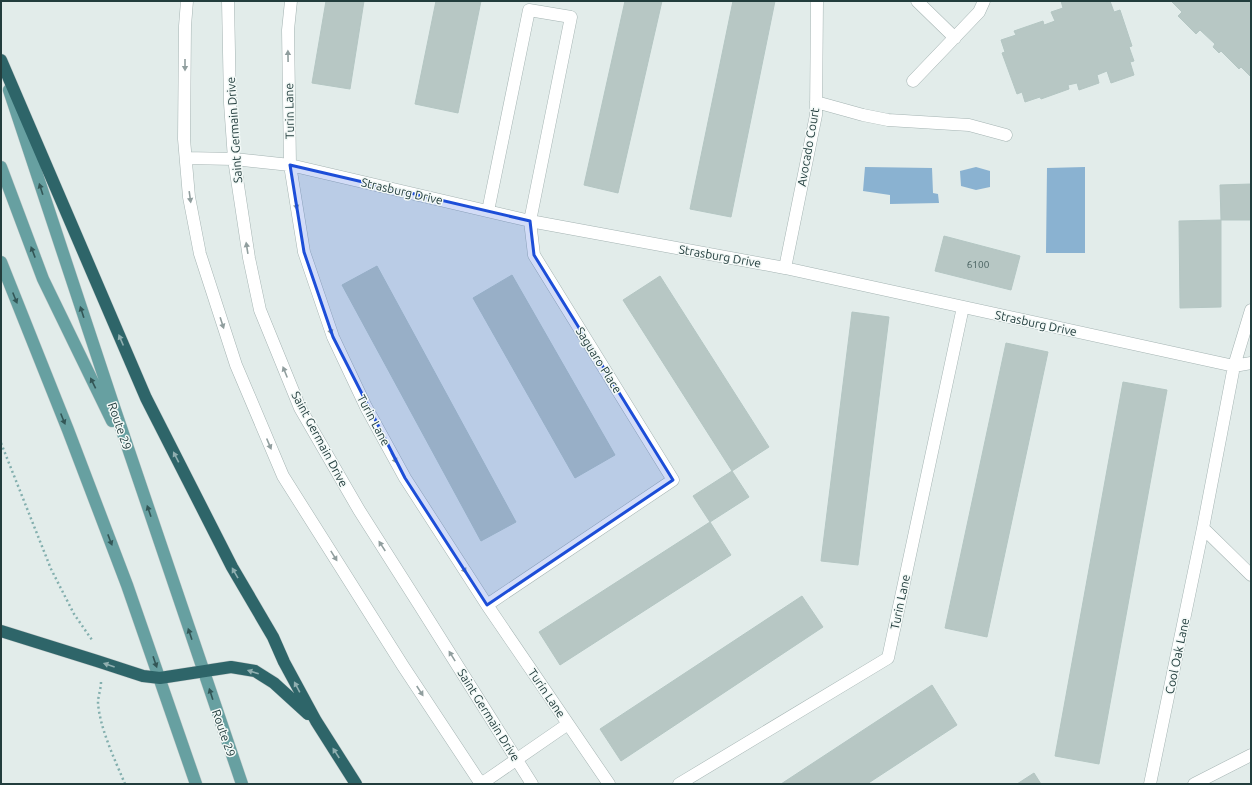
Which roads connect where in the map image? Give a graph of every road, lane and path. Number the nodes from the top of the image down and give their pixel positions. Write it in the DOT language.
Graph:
graph roads {
  1 [pos="187,1"];
  2 [pos="228,1"];
  3 [pos="291,1"];
  4 [pos="817,1"];
  5 [pos="917,1"];
  6 [pos="984,1"];
  7 [pos="956,38"];
  8 [pos="1,60"];
  9 [pos="1,67"];
  10 [pos="913,81"];
  11 [pos="816,102"];
  12 [pos="1006,135"];
  13 [pos="186,158"];
  14 [pos="234,159"];
  15 [pos="290,165"];
  16 [pos="1,167"];
  17 [pos="488,211"];
  18 [pos="530,221"];
  19 [pos="1,262"];
  20 [pos="785,268"];
  21 [pos="963,307"];
  22 [pos="1251,310"];
  23 [pos="1251,363"];
  24 [pos="1234,366"];
  25 [pos="1,443"];
  26 [pos="135,468"];
  27 [pos="1203,528"];
  28 [pos="1251,574"];
  29 [pos="487,605"];
  30 [pos="1,631"];
  31 [pos="97,661"];
  32 [pos="203,671"];
  33 [pos="160,678"];
  34 [pos="316,721"];
  35 [pos="568,724"];
  36 [pos="1251,755"];
  37 [pos="516,759"];
  38 [pos="125,784"];
  39 [pos="196,784"];
  40 [pos="242,784"];
  41 [pos="356,784"];
  42 [pos="481,784"];
  43 [pos="532,784"];
  44 [pos="609,784"];
  45 [pos="679,784"];
  46 [pos="1150,784"];
  47 [pos="1194,784"];
  1 -- 13 [label="street, one-way"];
  2 -- 14 [label="street, Saint Germain Drive"];
  15 -- 3 [label="street, Turin Lane, one-way"];
  4 -- 11 [label="street, Avocado Court"];
  5 -- 7 [label="street"];
  6 -- 7 [label="street"];
  7 -- 10 [label="street"];
  34 -- 8 [label="highway, one-way"];
  26 -- 9 [label="main road, Route 29, one-way"];
  11 -- 12 [label="street"];
  11 -- 20 [label="street, Avocado Court"];
  13 -- 14 [label="street, Strasburg Drive"];
  13 -- 42 [label="street, one-way"];
  14 -- 15 [label="street, Strasburg Drive"];
  37 -- 14 [label="street, Saint Germain Drive, one-way"];
  15 -- 17 [label="street, Strasburg Drive"];
  15 -- 29 [label="street, Turin Lane, one-way"];
  26 -- 16 [label="main road, one-way"];
  17 -- 18 [label="street, Strasburg Drive"];
  17 -- 18 [label="street, Saguaro Place"];
  18 -- 20 [label="street, Strasburg Drive"];
  18 -- 29 [label="street, Saguaro Place"];
  19 -- 33 [label="main road, one-way"];
  20 -- 21 [label="street, Strasburg Drive"];
  21 -- 24 [label="street, Strasburg Drive"];
  21 -- 45 [label="street, Turin Lane"];
  22 -- 24 [label="street, Cool Oak Lane"];
  23 -- 24 [label="street, Strasburg Drive"];
  24 -- 27 [label="street, Cool Oak Lane"];
  25 -- 31 [label="path"];
  32 -- 26 [label="main road, Route 29, one-way"];
  27 -- 28 [label="street"];
  27 -- 46 [label="street, Cool Oak Lane"];
  29 -- 35 [label="street, Turin Lane"];
  30 -- 31 [label="highway"];
  33 -- 31 [label="highway, one-way"];
  31 -- 38 [label="path"];
  32 -- 33 [label="highway"];
  34 -- 32 [label="highway, one-way"];
  40 -- 32 [label="main road, Route 29, one-way"];
  33 -- 39 [label="main road"];
  41 -- 34 [label="highway, one-way"];
  35 -- 37 [label="street"];
  35 -- 44 [label="street, Turin Lane"];
  36 -- 47 [label="street"];
  37 -- 42 [label="street"];
  37 -- 43 [label="street, Saint Germain Drive"];
}
